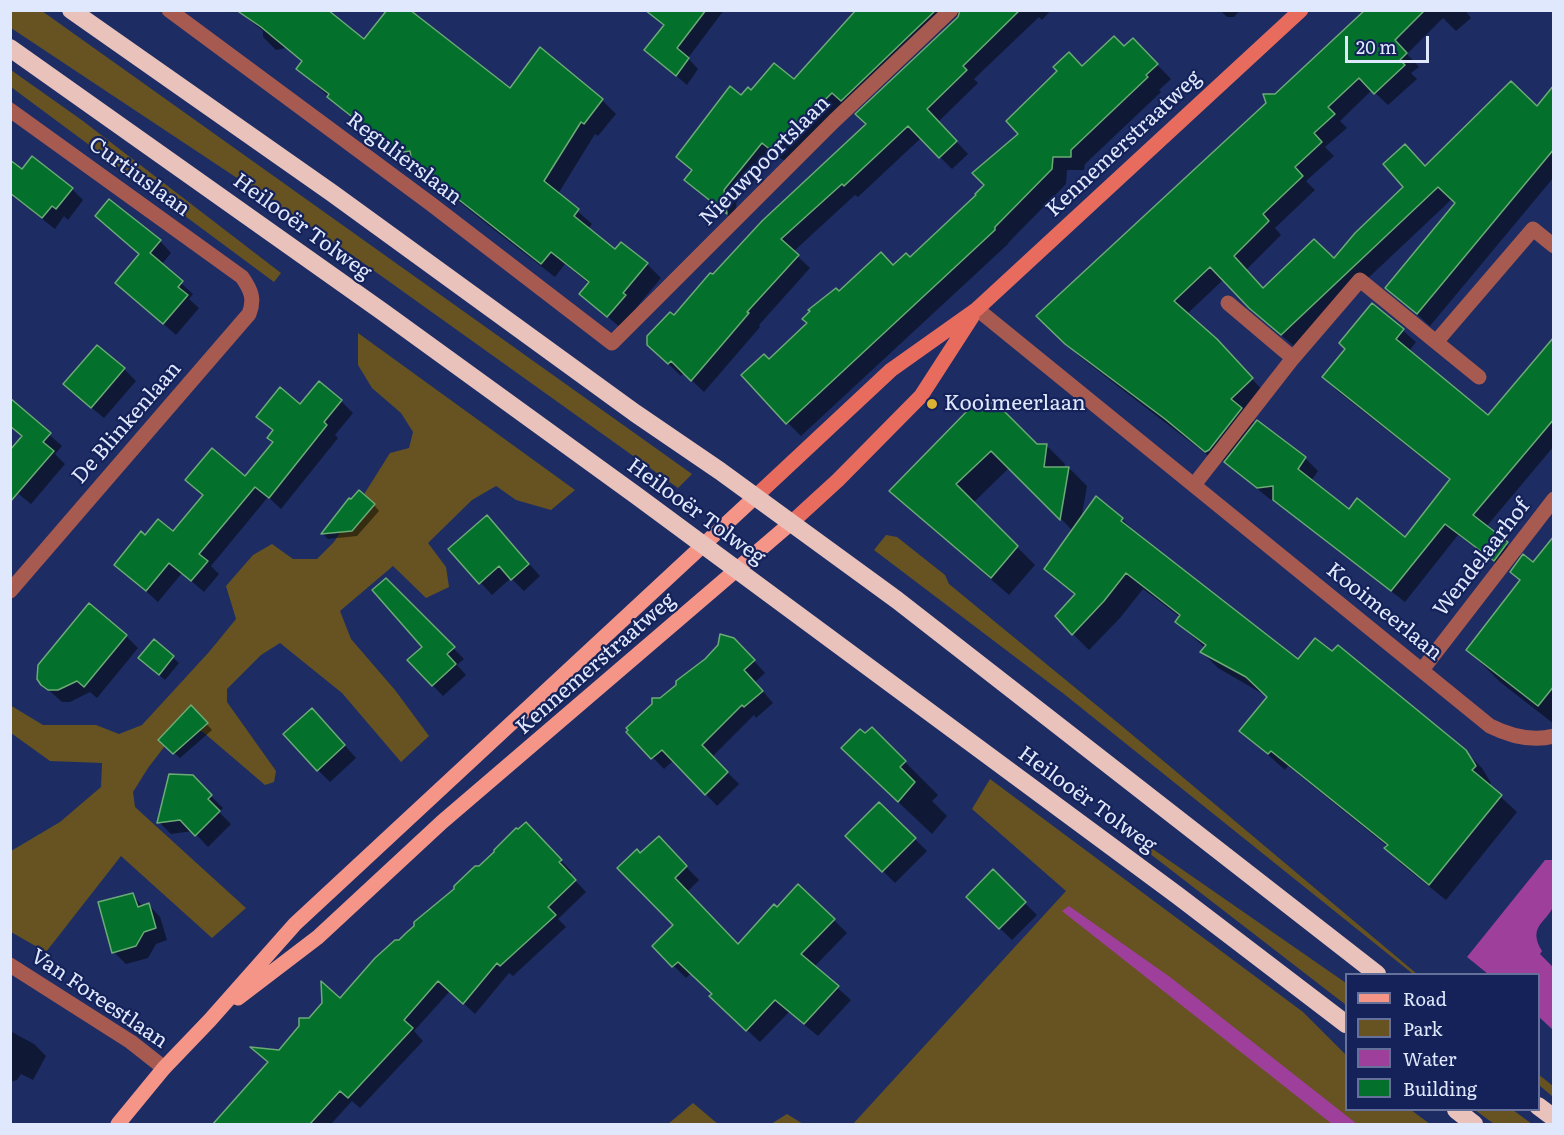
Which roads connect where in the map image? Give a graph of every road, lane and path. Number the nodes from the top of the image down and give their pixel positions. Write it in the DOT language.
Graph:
graph roads {
  1 [pos="71,10"];
  2 [pos="169,10"];
  3 [pos="951,10"];
  4 [pos="1301,10"];
  5 [pos="10,48"];
  6 [pos="10,110"];
  7 [pos="1554,246"];
  8 [pos="242,277"];
  9 [pos="1228,303"];
  10 [pos="977,309"];
  11 [pos="1436,342"];
  12 [pos="612,343"];
  13 [pos="1293,358"];
  14 [pos="1479,377"];
  15 [pos="1194,485"];
  16 [pos="755,497"];
  17 [pos="1554,499"];
  18 [pos="791,523"];
  19 [pos="703,545"];
  20 [pos="737,570"];
  21 [pos="10,591"];
  22 [pos="1422,670"];
  23 [pos="1554,736"];
  24 [pos="10,965"];
  25 [pos="1374,973"];
  26 [pos="210,1020"];
  27 [pos="1345,1022"];
  28 [pos="164,1068"];
  29 [pos="1540,1107"];
  30 [pos="1457,1111"];
  31 [pos="1554,1118"];
  32 [pos="118,1125"];
  33 [pos="1474,1125"];
  1 -- 16 [label="highway, Heilooër Tolweg"];
  2 -- 12 [label="street, Regulierslaan"];
  3 -- 12 [label="street, Nieuwpoortslaan"];
  4 -- 10 [label="main road, Kennemerstraatweg"];
  5 -- 19 [label="highway, Heilooër Tolweg"];
  6 -- 8 [label="street, Curtiuslaan"];
  7 -- 11 [label="street"];
  8 -- 21 [label="street, De Blinkenlaan"];
  9 -- 13 [label="street"];
  10 -- 15 [label="street, Kooimeerlaan"];
  10 -- 16 [label="main road, Kennemerstraatweg"];
  10 -- 18 [label="main road, Kennemerstraatweg"];
  11 -- 13 [label="street"];
  11 -- 14 [label="street"];
  13 -- 15 [label="street"];
  15 -- 22 [label="street, Kooimeerlaan"];
  16 -- 18 [label="highway, Heilooër Tolweg"];
  16 -- 19 [label="main road, Kennemerstraatweg"];
  17 -- 22 [label="street, Wendelaarhof"];
  18 -- 20 [label="main road, Kennemerstraatweg"];
  18 -- 25 [label="highway, Heilooër Tolweg"];
  19 -- 20 [label="highway, Heilooër Tolweg"];
  19 -- 26 [label="main road, Kennemerstraatweg"];
  20 -- 26 [label="main road, Kennemerstraatweg"];
  20 -- 27 [label="highway, Heilooër Tolweg"];
  22 -- 23 [label="street, Kooimeerlaan"];
  24 -- 28 [label="street, Van Foreestlaan"];
  26 -- 28 [label="main road, Kennemerstraatweg"];
  28 -- 32 [label="main road, Kennemerstraatweg"];
  29 -- 31 [label="highway"];
  30 -- 33 [label="highway"];
}
